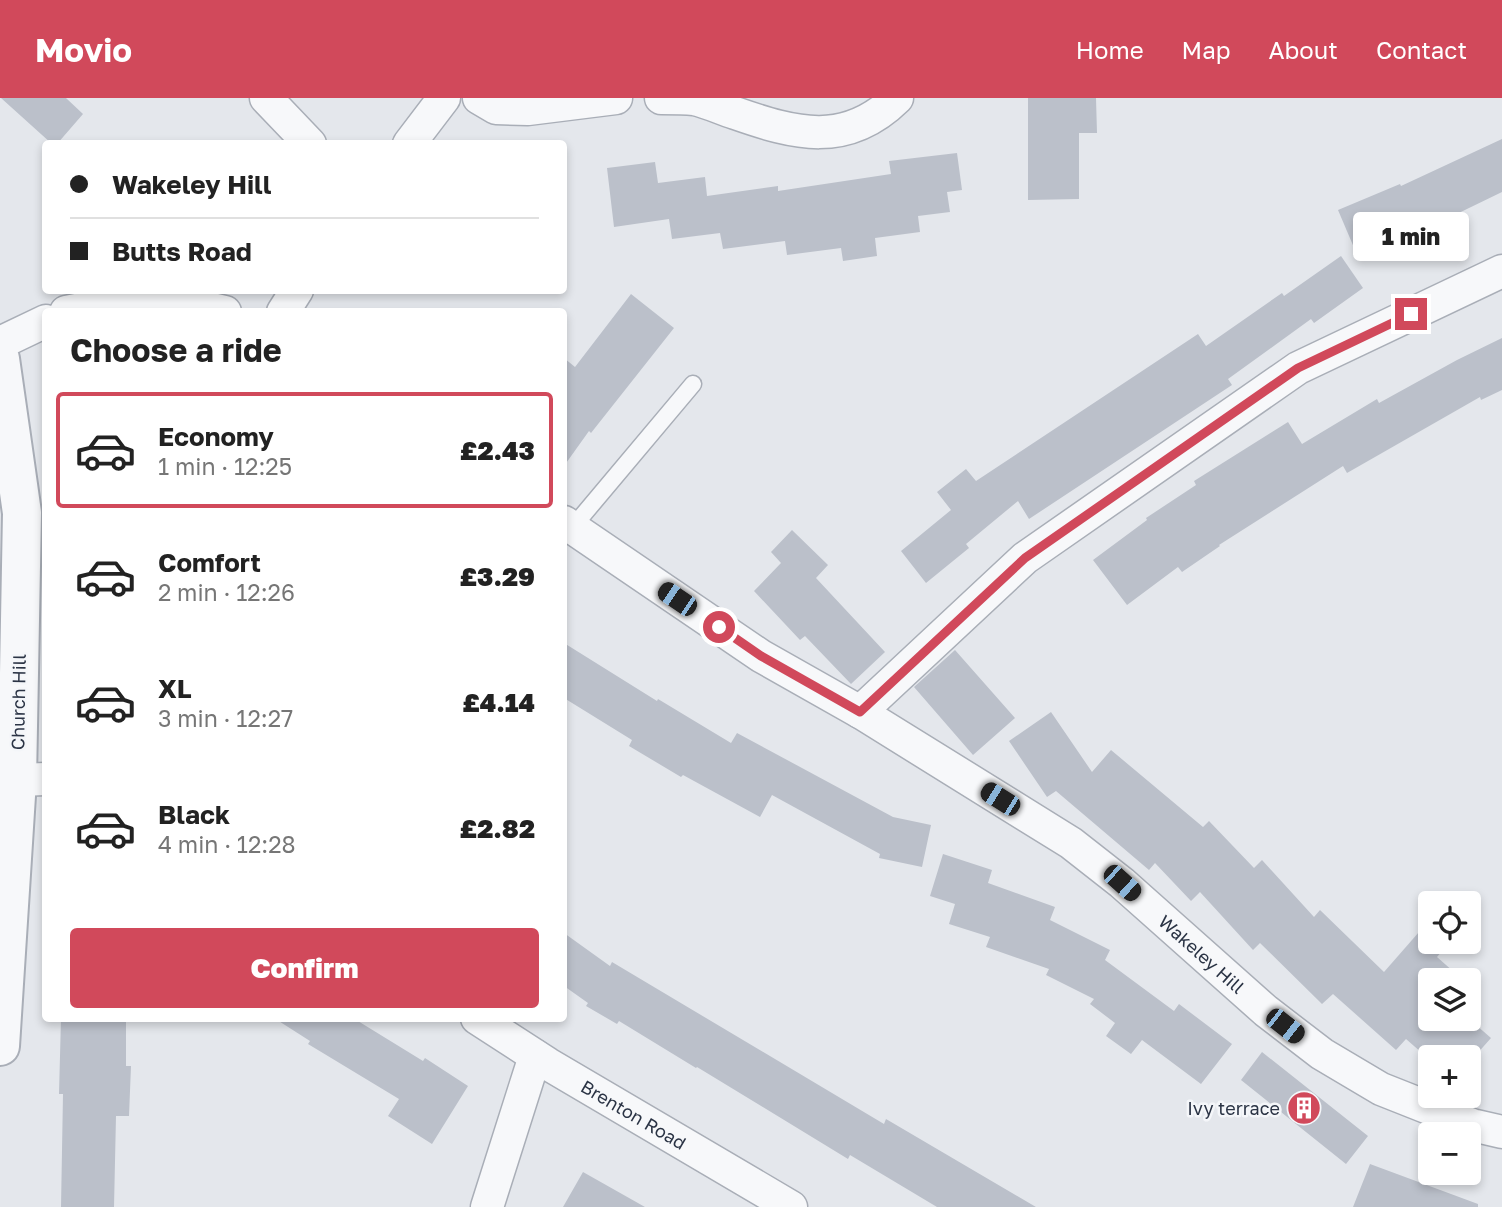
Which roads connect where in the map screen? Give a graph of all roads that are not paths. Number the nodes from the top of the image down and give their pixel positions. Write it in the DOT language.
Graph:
graph roads {
  1 [pos="266,98"];
  2 [pos="444,98"];
  3 [pos="479,98"];
  4 [pos="616,98"];
  5 [pos="661,98"];
  6 [pos="897,98"];
  7 [pos="306,140"];
  8 [pos="412,140"];
  9 [pos="1502,271"];
  10 [pos="86,308"];
  11 [pos="208,308"];
  12 [pos="42,323"];
  13 [pos="0,343"];
  14 [pos="0,359"];
  15 [pos="693,384"];
  16 [pos="568,525"];
  17 [pos="860,712"];
  18 [pos="31,779"];
  19 [pos="483,1022"];
  20 [pos="0,1046"];
  21 [pos="535,1056"];
  22 [pos="1502,1132"];
  23 [pos="487,1207"];
  24 [pos="791,1207"];
  1 -- 7 [label="street"];
  2 -- 8 [label="street"];
  3 -- 4 [label="street"];
  5 -- 6 [label="street"];
  9 -- 17 [label="street"];
  10 -- 11 [label="street"];
  12 -- 13 [label="street"];
  14 -- 18 [label="street, Church Hill"];
  15 -- 16 [label="lane"];
  16 -- 17 [label="street, Wakeley Hill"];
  17 -- 22 [label="street, Wakeley Hill"];
  18 -- 20 [label="street, Church Hill"];
  19 -- 21 [label="street, Brenton Road"];
  21 -- 23 [label="street"];
  21 -- 24 [label="street, Brenton Road"];
}
